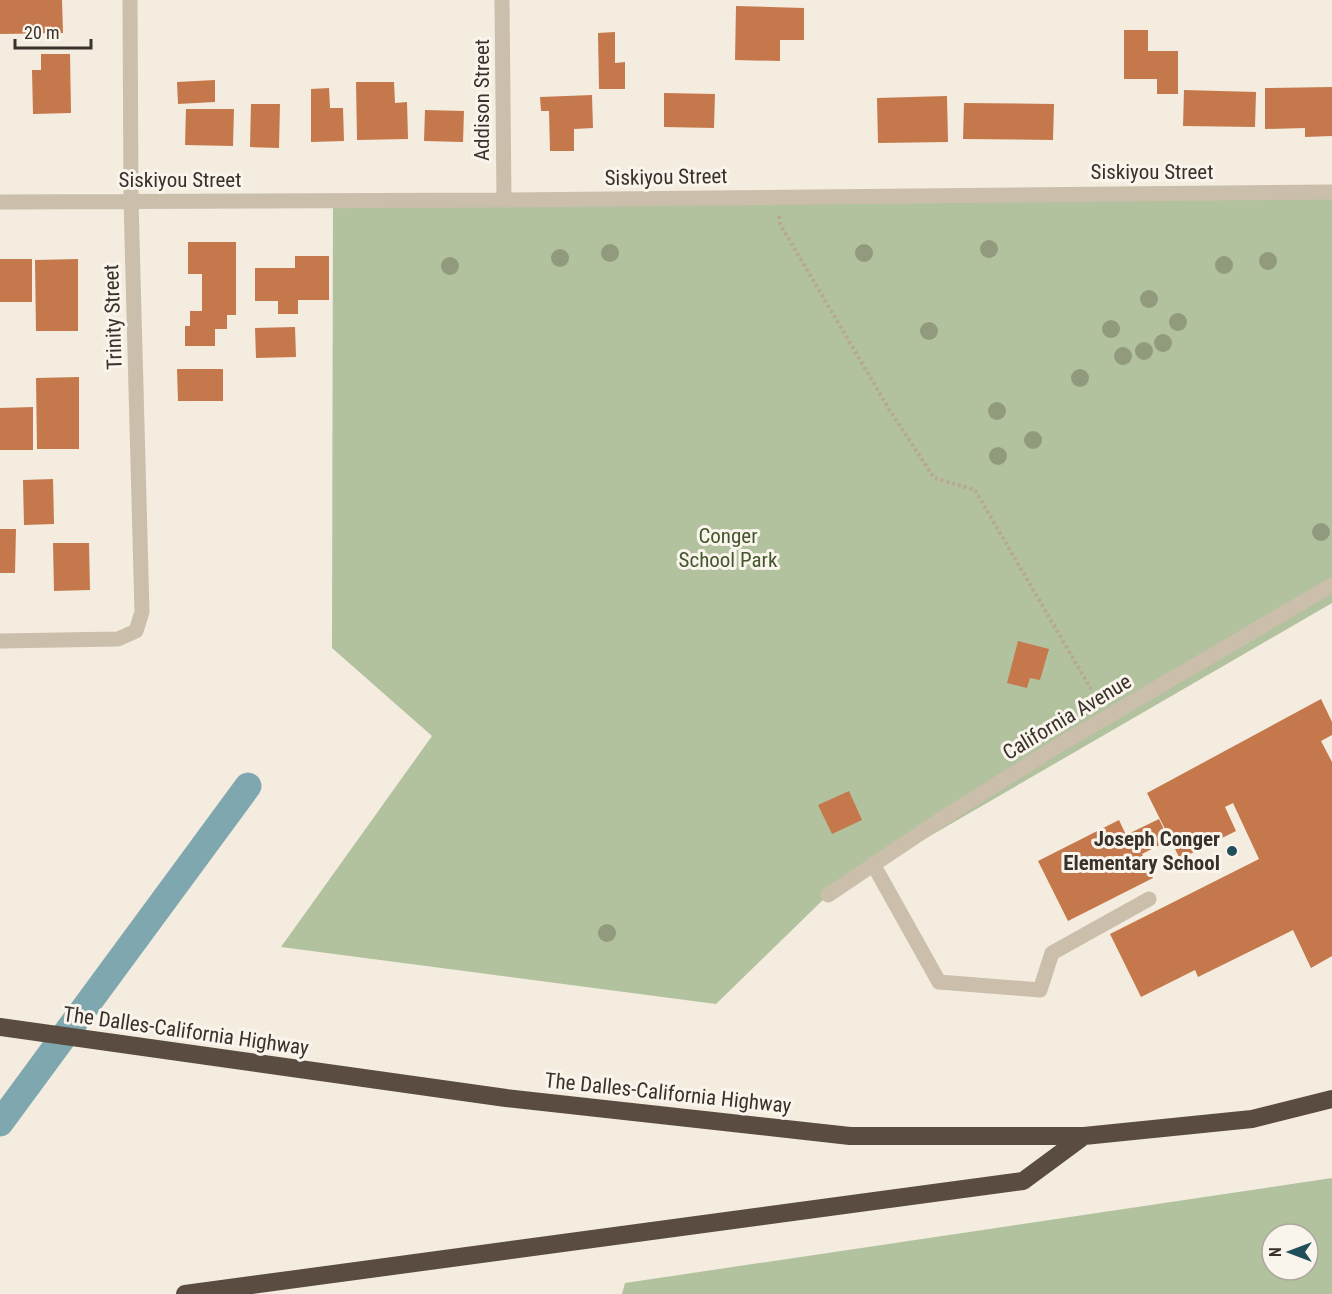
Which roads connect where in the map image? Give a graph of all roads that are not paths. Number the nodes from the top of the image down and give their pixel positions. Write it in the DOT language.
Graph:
graph roads {
  1 [pos="130,0"];
  2 [pos="502,0"];
  3 [pos="1332,192"];
  4 [pos="504,200"];
  5 [pos="131,201"];
  6 [pos="0,202"];
  7 [pos="1332,585"];
  8 [pos="0,640"];
  9 [pos="873,864"];
  10 [pos="828,895"];
  11 [pos="1149,899"];
  12 [pos="0,1028"];
  13 [pos="1332,1099"];
  14 [pos="1084,1136"];
  15 [pos="186,1294"];
  1 -- 5 [label="street, Trinity Street"];
  2 -- 4 [label="street, Addison Street"];
  3 -- 4 [label="street, Siskiyou Street"];
  4 -- 5 [label="street, Siskiyou Street"];
  5 -- 6 [label="street, Siskiyou Street"];
  5 -- 8 [label="street, Trinity Street"];
  7 -- 9 [label="street, California Avenue"];
  9 -- 10 [label="street, California Avenue"];
  9 -- 11 [label="street"];
  12 -- 14 [label="highway, The Dalles-California Highway"];
  13 -- 14 [label="highway, The Dalles-California Highway"];
  14 -- 15 [label="highway"];
}
